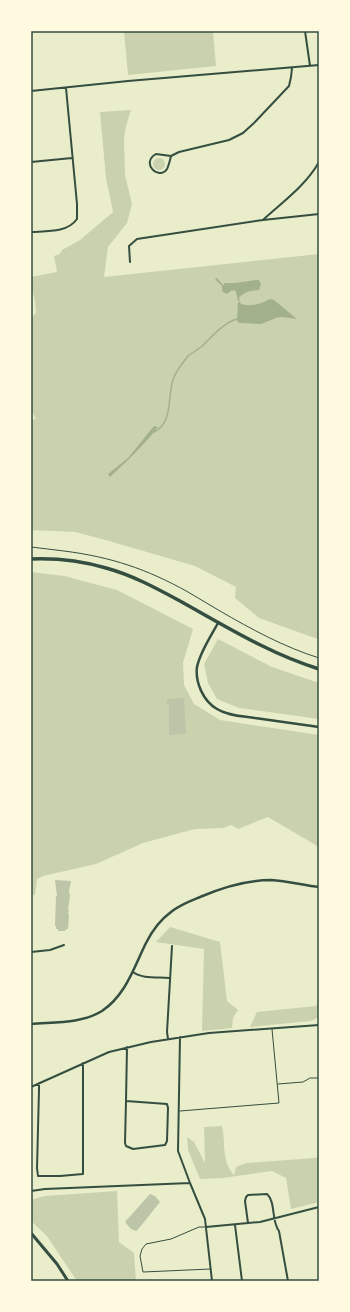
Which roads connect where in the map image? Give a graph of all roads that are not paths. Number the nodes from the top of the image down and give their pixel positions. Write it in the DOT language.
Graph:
graph roads {
  1 [pos="305,31"];
  2 [pos="319,65"];
  3 [pos="310,66"];
  4 [pos="292,68"];
  5 [pos="66,88"];
  6 [pos="31,91"];
  7 [pos="171,156"];
  8 [pos="72,158"];
  9 [pos="31,162"];
  10 [pos="319,162"];
  11 [pos="319,214"];
  12 [pos="263,220"];
  13 [pos="31,232"];
  14 [pos="130,262"];
  15 [pos="31,559"];
  16 [pos="218,622"];
  17 [pos="319,669"];
  18 [pos="319,727"];
  19 [pos="319,887"];
  20 [pos="64,944"];
  21 [pos="172,946"];
  22 [pos="31,952"];
  23 [pos="133,972"];
  24 [pos="169,978"];
  25 [pos="31,1024"];
  26 [pos="319,1025"];
  27 [pos="272,1028"];
  28 [pos="180,1037"];
  29 [pos="168,1039"];
  30 [pos="127,1047"];
  31 [pos="83,1064"];
  32 [pos="319,1078"];
  33 [pos="39,1083"];
  34 [pos="277,1084"];
  35 [pos="31,1086"];
  36 [pos="126,1101"];
  37 [pos="179,1111"];
  38 [pos="190,1183"];
  39 [pos="31,1191"];
  40 [pos="319,1207"];
  41 [pos="273,1219"];
  42 [pos="248,1223"];
  43 [pos="235,1225"];
  44 [pos="206,1227"];
  45 [pos="31,1233"];
  46 [pos="210,1269"];
  47 [pos="68,1281"];
  48 [pos="212,1281"];
  49 [pos="242,1281"];
  50 [pos="288,1281"];
  1 -- 3 [label="street"];
  2 -- 3 [label="street"];
  3 -- 4 [label="street"];
  4 -- 5 [label="street"];
  4 -- 7 [label="street"];
  5 -- 6 [label="street"];
  5 -- 8 [label="street"];
  7 -- 7 [label="street"];
  8 -- 9 [label="street"];
  8 -- 13 [label="street"];
  10 -- 12 [label="street"];
  11 -- 12 [label="street"];
  12 -- 14 [label="street"];
  15 -- 16 [label="main road"];
  16 -- 17 [label="main road"];
  16 -- 18 [label="street"];
  19 -- 23 [label="street"];
  20 -- 22 [label="street"];
  21 -- 24 [label="street"];
  23 -- 24 [label="street"];
  23 -- 25 [label="street"];
  24 -- 29 [label="street"];
  26 -- 27 [label="street"];
  27 -- 28 [label="street"];
  27 -- 34 [label="lane"];
  28 -- 29 [label="street"];
  28 -- 37 [label="street"];
  29 -- 30 [label="street"];
  30 -- 31 [label="street"];
  30 -- 36 [label="street"];
  31 -- 33 [label="street"];
  31 -- 33 [label="street"];
  32 -- 34 [label="lane"];
  33 -- 35 [label="street"];
  34 -- 37 [label="lane"];
  36 -- 36 [label="street"];
  37 -- 38 [label="street"];
  38 -- 39 [label="street"];
  38 -- 44 [label="street"];
  40 -- 41 [label="street"];
  41 -- 42 [label="street"];
  41 -- 42 [label="street"];
  41 -- 50 [label="street"];
  42 -- 43 [label="street"];
  43 -- 44 [label="street"];
  43 -- 49 [label="street"];
  44 -- 46 [label="street"];
  44 -- 46 [label="lane"];
  45 -- 47 [label="main road"];
  46 -- 48 [label="street"];
}
